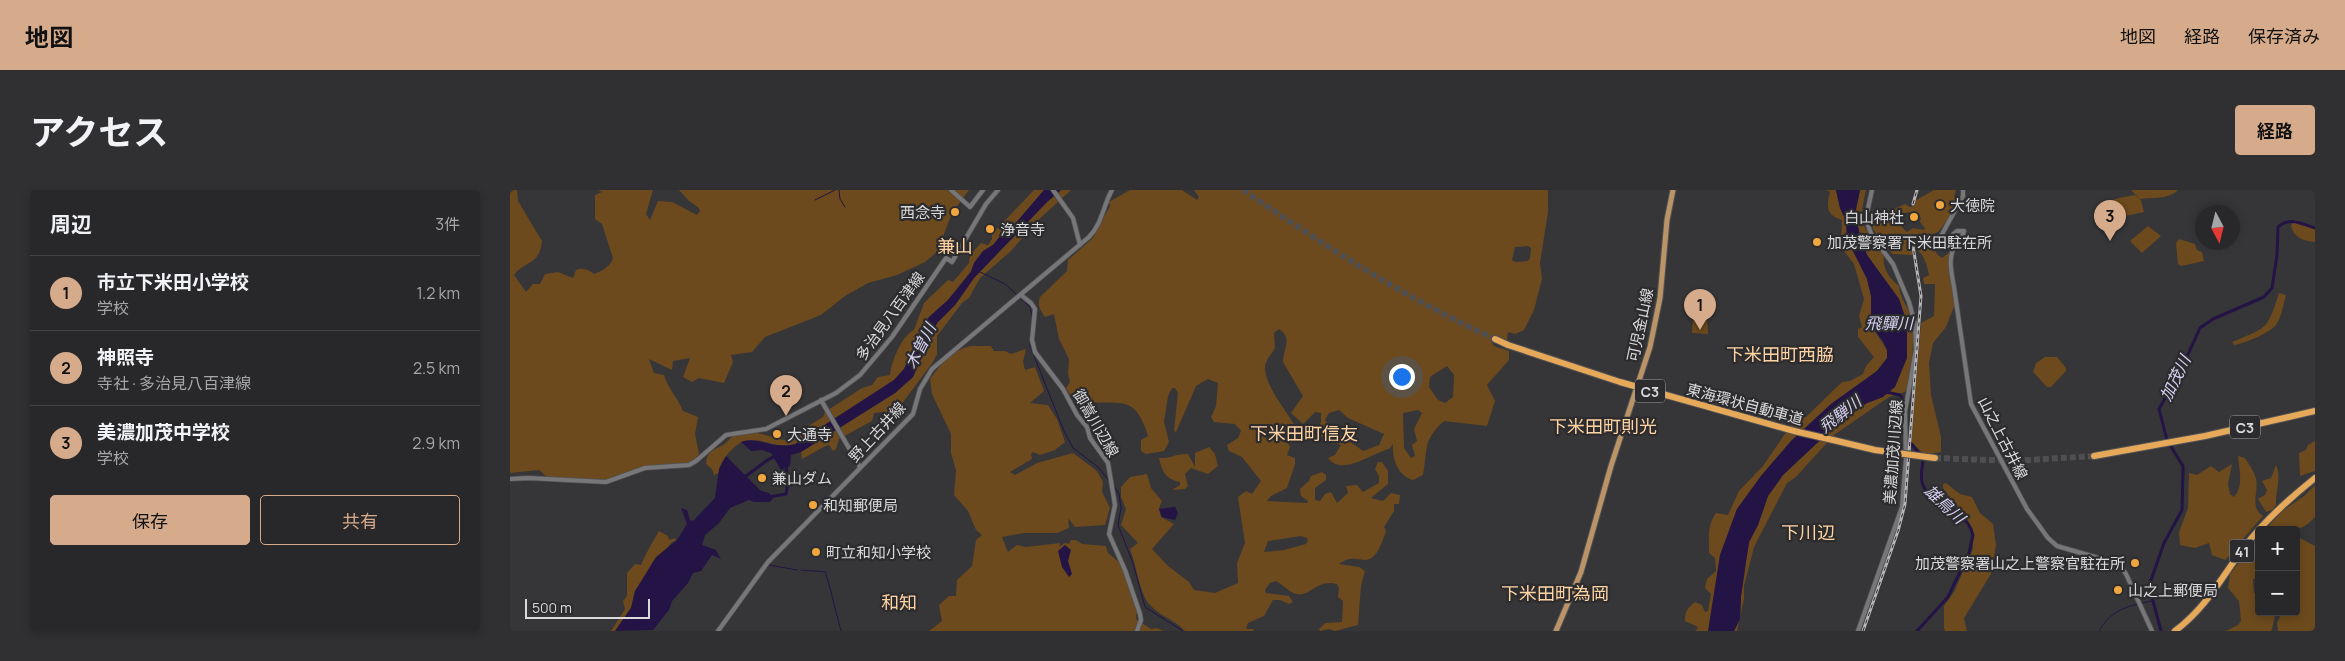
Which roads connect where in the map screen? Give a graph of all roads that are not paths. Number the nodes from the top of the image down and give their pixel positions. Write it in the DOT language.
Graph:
graph roads {
  1 [pos="951,190"];
  2 [pos="983,190"];
  3 [pos="998,190"];
  4 [pos="1053,190"];
  5 [pos="1112,190"];
  6 [pos="1674,190"];
  7 [pos="1872,190"];
  8 [pos="1963,190"];
  9 [pos="1080,245"];
  10 [pos="1021,295"];
  11 [pos="1495,339"];
  12 [pos="821,400"];
  13 [pos="2315,409"];
  14 [pos="2094,456"];
  15 [pos="1935,458"];
  16 [pos="860,467"];
  17 [pos="510,479"];
  18 [pos="2315,479"];
  19 [pos="2286,502"];
  20 [pos="2263,526"];
  21 [pos="2255,535"];
  22 [pos="2252,537"];
  23 [pos="2228,571"];
  24 [pos="718,631"];
  25 [pos="1136,631"];
  26 [pos="1556,631"];
  27 [pos="1858,631"];
  28 [pos="2152,631"];
  29 [pos="2167,631"];
  30 [pos="2177,631"];
  1 -- 2 [label="main road"];
  3 -- 12 [label="main road, 多治見八百津線"];
  4 -- 9 [label="main road"];
  5 -- 9 [label="main road, 野上古井線"];
  6 -- 26 [label="main road, 可児金山線"];
  7 -- 27 [label="main road, 美濃加茂川辺線"];
  8 -- 28 [label="main road, 山之上古井線"];
  9 -- 10 [label="main road, 野上古井線"];
  10 -- 16 [label="main road, 野上古井線"];
  10 -- 25 [label="main road, 御嵩川辺線"];
  11 -- 15 [label="highway, 東海環状自動車道 / C3, bridge"];
  12 -- 16 [label="main road"];
  12 -- 17 [label="main road, 多治見八百津線"];
  13 -- 14 [label="highway, C3"];
  16 -- 24 [label="main road, 野上古井線"];
  18 -- 19 [label="highway, 41"];
  19 -- 20 [label="highway, 41"];
  19 -- 22 [label="highway, 41"];
  19 -- 22 [label="highway"];
  21 -- 30 [label="highway, 41"];
  22 -- 23 [label="highway, 41"];
  23 -- 29 [label="highway, 41"];
  23 -- 30 [label="highway, 41"];
}
